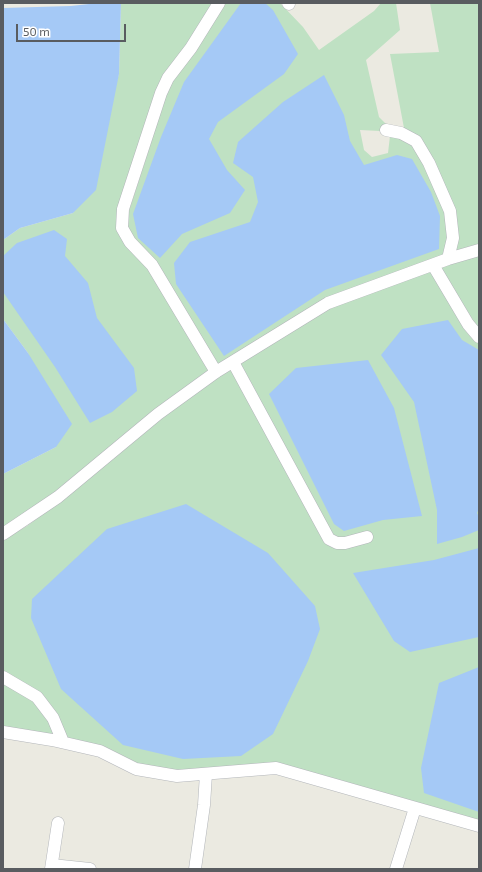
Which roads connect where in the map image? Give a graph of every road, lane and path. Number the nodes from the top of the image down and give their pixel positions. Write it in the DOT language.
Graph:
graph roads {
  1 [pos="220,3"];
  2 [pos="386,130"];
  3 [pos="479,250"];
  4 [pos="448,259"];
  5 [pos="433,265"];
  6 [pos="479,337"];
  7 [pos="233,362"];
  8 [pos="216,372"];
  9 [pos="3,534"];
  10 [pos="367,537"];
  11 [pos="3,677"];
  12 [pos="3,732"];
  13 [pos="63,742"];
  14 [pos="206,774"];
  15 [pos="415,808"];
  16 [pos="58,823"];
  17 [pos="479,826"];
  18 [pos="52,867"];
  19 [pos="90,869"];
  20 [pos="195,869"];
  21 [pos="396,869"];
  1 -- 8 [label="street"];
  2 -- 4 [label="street"];
  3 -- 4 [label="street"];
  4 -- 5 [label="street"];
  5 -- 6 [label="street"];
  5 -- 7 [label="street"];
  7 -- 8 [label="street"];
  7 -- 10 [label="street"];
  8 -- 9 [label="street"];
  11 -- 13 [label="street"];
  12 -- 13 [label="street"];
  13 -- 14 [label="street"];
  14 -- 15 [label="street"];
  14 -- 20 [label="street"];
  15 -- 17 [label="street"];
  15 -- 21 [label="street"];
  16 -- 18 [label="street"];
  18 -- 19 [label="street"];
}
